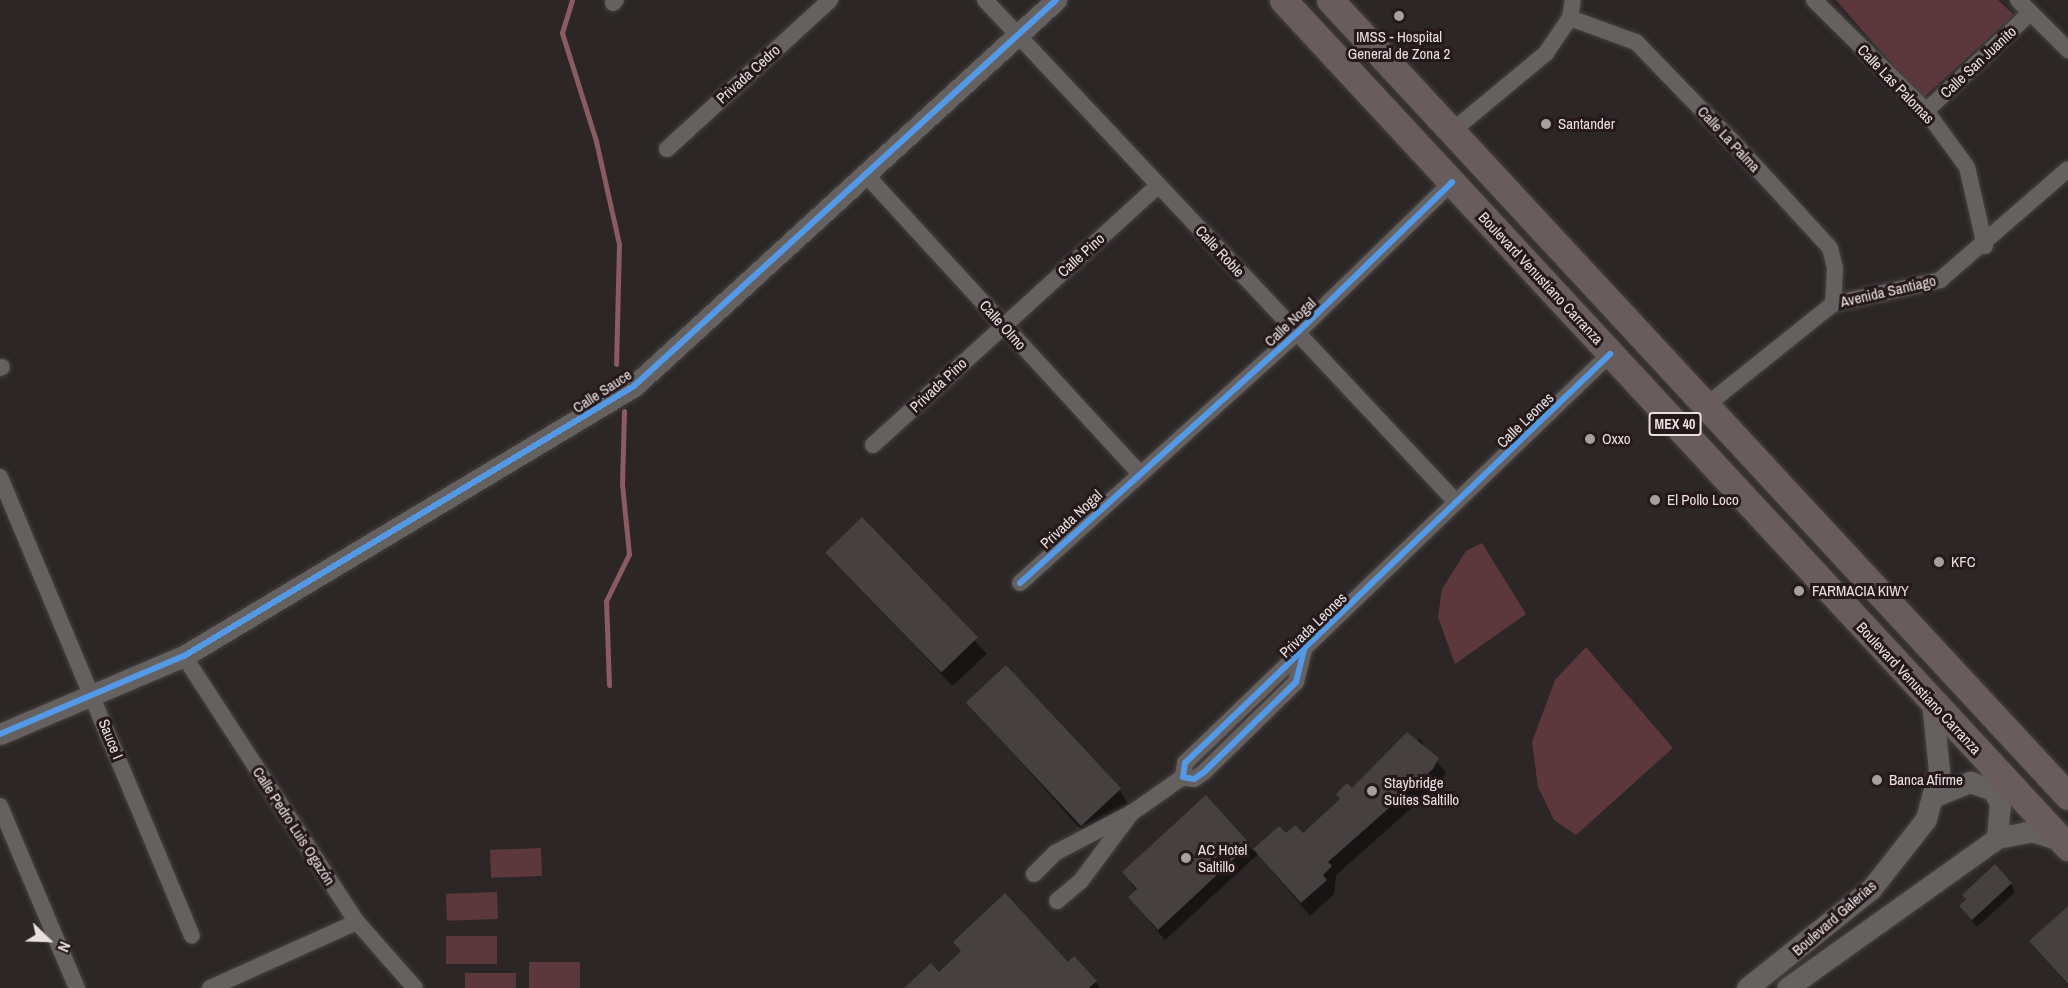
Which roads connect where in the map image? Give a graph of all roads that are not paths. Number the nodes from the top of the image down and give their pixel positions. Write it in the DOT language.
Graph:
graph roads {
  1 [pos="830,0"];
  2 [pos="985,0"];
  3 [pos="1056,0"];
  4 [pos="1283,0"];
  5 [pos="1330,0"];
  6 [pos="1573,0"];
  7 [pos="2018,0"];
  8 [pos="1819,3"];
  9 [pos="2031,13"];
  10 [pos="1570,18"];
  11 [pos="1019,36"];
  12 [pos="2068,50"];
  13 [pos="1926,111"];
  14 [pos="1451,132"];
  15 [pos="667,148"];
  16 [pos="2068,169"];
  17 [pos="868,177"];
  18 [pos="1452,182"];
  19 [pos="1158,186"];
  20 [pos="1985,246"];
  21 [pos="1833,304"];
  22 [pos="1003,325"];
  23 [pos="1298,332"];
  24 [pos="1610,354"];
  25 [pos="1703,408"];
  26 [pos="873,445"];
  27 [pos="1139,473"];
  28 [pos="0,477"];
  29 [pos="1456,502"];
  30 [pos="1020,583"];
  31 [pos="184,656"];
  32 [pos="94,697"];
  33 [pos="1932,702"];
  34 [pos="0,734"];
  35 [pos="1935,796"];
  36 [pos="2068,796"];
  37 [pos="0,806"];
  38 [pos="1133,812"];
  39 [pos="1997,838"];
  40 [pos="2066,844"];
  41 [pos="1034,874"];
  42 [pos="1058,901"];
  43 [pos="357,922"];
  44 [pos="192,935"];
  45 [pos="77,988"];
  46 [pos="210,988"];
  47 [pos="415,988"];
  48 [pos="1747,988"];
  49 [pos="1787,988"];
  1 -- 15 [label="street, Privada Cedro"];
  2 -- 11 [label="street, Calle Roble"];
  3 -- 11 [label="street, Calle Sauce"];
  4 -- 18 [label="main road, Boulevard Venustiano Carranza / MEX 40"];
  5 -- 14 [label="main road, Boulevard Venustiano Carranza / MEX 40"];
  6 -- 10 [label="street"];
  7 -- 9 [label="street"];
  8 -- 13 [label="street, Calle Las Palomas"];
  9 -- 12 [label="street"];
  9 -- 13 [label="street, Calle San Juanito"];
  10 -- 14 [label="street"];
  10 -- 21 [label="street, Calle La Palma"];
  11 -- 17 [label="street, Calle Sauce"];
  11 -- 19 [label="street, Calle Roble"];
  13 -- 20 [label="street, Calle Las Palomas"];
  14 -- 25 [label="main road, Boulevard Venustiano Carranza / MEX 40"];
  16 -- 20 [label="street, Avenida Santiago"];
  17 -- 22 [label="street, Calle Olmo"];
  17 -- 31 [label="street, Calle Sauce"];
  18 -- 23 [label="street, Calle Nogal"];
  18 -- 24 [label="main road, Boulevard Venustiano Carranza / MEX 40"];
  19 -- 22 [label="street, Calle Pino"];
  19 -- 23 [label="street, Calle Roble"];
  20 -- 21 [label="street, Avenida Santiago"];
  21 -- 25 [label="street, Avenida Santiago"];
  22 -- 26 [label="street, Privada Pino"];
  22 -- 27 [label="street, Calle Olmo"];
  23 -- 27 [label="street, Calle Nogal"];
  23 -- 29 [label="street, Calle Roble"];
  24 -- 29 [label="street, Calle Leones"];
  24 -- 33 [label="main road, Boulevard Venustiano Carranza / MEX 40"];
  25 -- 36 [label="main road, Boulevard Venustiano Carranza / MEX 40"];
  27 -- 30 [label="street, Privada Nogal"];
  28 -- 32 [label="street, Sauce I"];
  29 -- 38 [label="street, Privada Leones"];
  31 -- 32 [label="street, Calle Sauce"];
  31 -- 43 [label="street, Calle Pedro Luis Ogazón"];
  32 -- 34 [label="street, Calle Sauce"];
  32 -- 44 [label="street, Sauce I"];
  33 -- 35 [label="street, Boulevard Galerías"];
  33 -- 40 [label="main road, Boulevard Venustiano Carranza / MEX 40"];
  35 -- 39 [label="street"];
  35 -- 48 [label="street, Boulevard Galerías"];
  37 -- 45 [label="street"];
  38 -- 41 [label="street"];
  38 -- 42 [label="street"];
  39 -- 40 [label="street, Boulevard Galerías"];
  39 -- 49 [label="street, Boulevard Galerías"];
  43 -- 46 [label="street"];
  43 -- 47 [label="street, Calle Pedro Luis Ogazón"];
}
